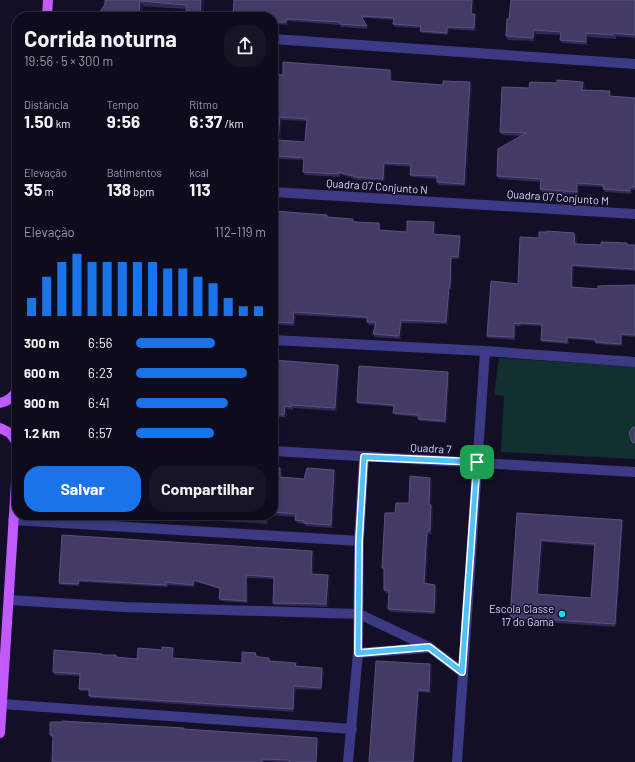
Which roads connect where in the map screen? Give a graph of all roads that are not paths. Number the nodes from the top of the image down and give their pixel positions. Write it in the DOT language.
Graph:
graph roads {
  1 [pos="48,0"];
  2 [pos="47,12"];
  3 [pos="278,39"];
  4 [pos="635,64"];
  5 [pos="278,192"];
  6 [pos="479,204"];
  7 [pos="635,214"];
  8 [pos="278,340"];
  9 [pos="485,351"];
  10 [pos="635,362"];
  11 [pos="12,398"];
  12 [pos="0,403"];
  13 [pos="0,428"];
  14 [pos="12,436"];
  15 [pos="278,451"];
  16 [pos="364,457"];
  17 [pos="477,462"];
  18 [pos="635,472"];
  19 [pos="13,520"];
  20 [pos="359,541"];
  21 [pos="9,600"];
  22 [pos="359,614"];
  23 [pos="429,647"];
  24 [pos="358,653"];
  25 [pos="462,672"];
  26 [pos="2,704"];
  27 [pos="352,729"];
  28 [pos="0,733"];
  29 [pos="348,762"];
  30 [pos="456,762"];
  1 -- 2 [label="main road"];
  3 -- 4 [label="street"];
  5 -- 6 [label="street, Quadra 07 Conjunto N"];
  6 -- 7 [label="street, Quadra 07 Conjunto M"];
  8 -- 9 [label="street"];
  9 -- 10 [label="street"];
  9 -- 17 [label="street"];
  11 -- 12 [label="main road"];
  13 -- 14 [label="main road"];
  15 -- 16 [label="street, Quadra 7"];
  16 -- 17 [label="street, Quadra 7"];
  16 -- 20 [label="street"];
  17 -- 18 [label="street, Quadra 7"];
  17 -- 25 [label="street"];
  19 -- 20 [label="street"];
  19 -- 21 [label="main road"];
  20 -- 22 [label="street"];
  21 -- 22 [label="street"];
  21 -- 26 [label="main road"];
  22 -- 23 [label="street"];
  22 -- 24 [label="street"];
  23 -- 24 [label="street"];
  23 -- 25 [label="street"];
  24 -- 27 [label="street"];
  25 -- 30 [label="street"];
  26 -- 27 [label="street"];
  26 -- 28 [label="main road"];
  27 -- 29 [label="street"];
}
